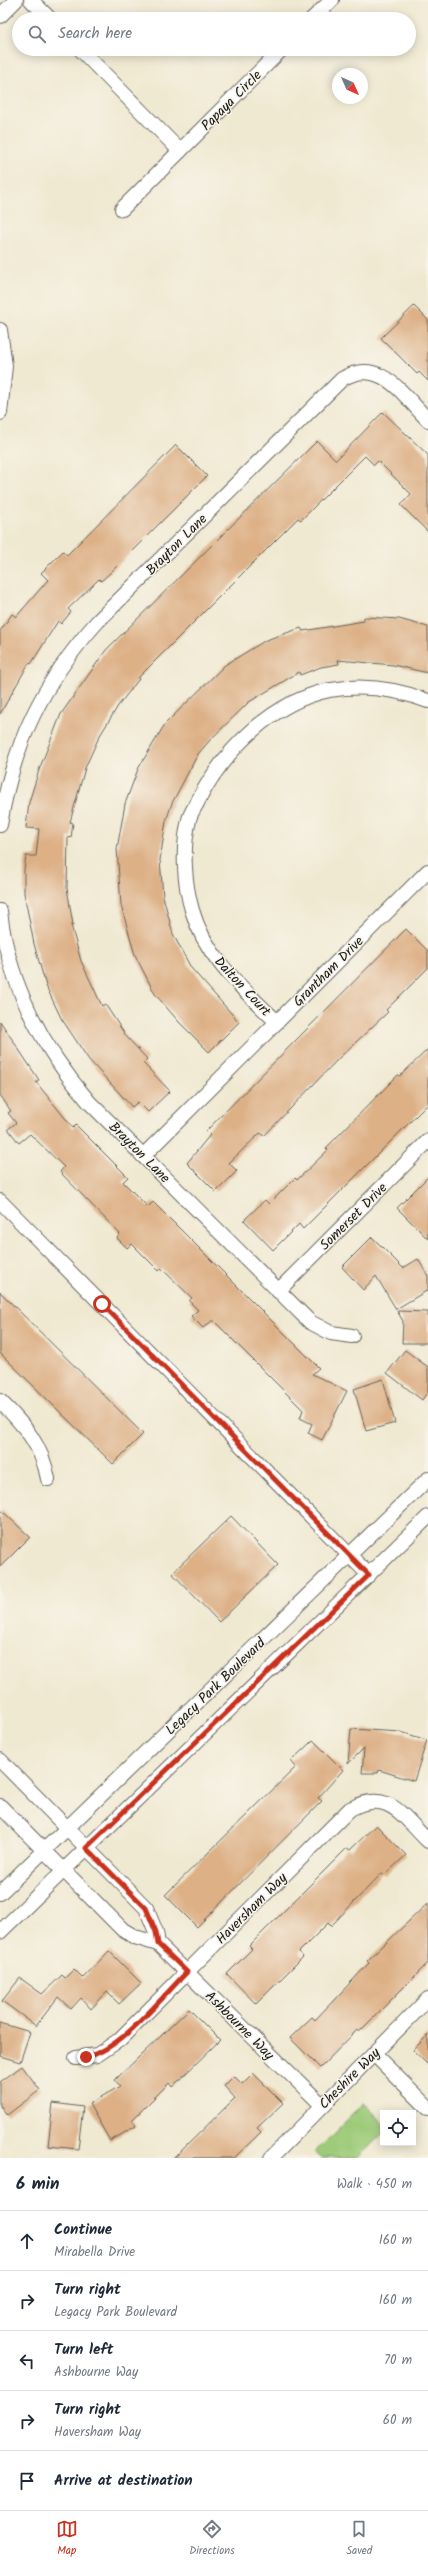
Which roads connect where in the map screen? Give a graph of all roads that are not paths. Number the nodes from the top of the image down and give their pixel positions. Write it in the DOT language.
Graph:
graph roads {
  1 [pos="16,0"];
  2 [pos="31,0"];
  3 [pos="332,0"];
  4 [pos="43,12"];
  5 [pos="319,12"];
  6 [pos="0,16"];
  7 [pos="87,56"];
  8 [pos="275,56"];
  9 [pos="180,151"];
  10 [pos="122,209"];
  11 [pos="0,330"];
  12 [pos="0,413"];
  13 [pos="428,420"];
  14 [pos="428,701"];
  15 [pos="0,825"];
  16 [pos="428,871"];
  17 [pos="0,911"];
  18 [pos="277,1022"];
  19 [pos="428,1141"];
  20 [pos="143,1156"];
  21 [pos="0,1201"];
  22 [pos="278,1291"];
  23 [pos="352,1336"];
  24 [pos="0,1401"];
  25 [pos="48,1479"];
  26 [pos="428,1479"];
  27 [pos="428,1517"];
  28 [pos="350,1556"];
  29 [pos="369,1575"];
  30 [pos="0,1760"];
  31 [pos="0,1806"];
  32 [pos="67,1829"];
  33 [pos="428,1841"];
  34 [pos="86,1848"];
  35 [pos="44,1851"];
  36 [pos="63,1871"];
  37 [pos="0,1893"];
  38 [pos="0,1932"];
  39 [pos="158,1944"];
  40 [pos="187,1972"];
  41 [pos="428,1999"];
  42 [pos="374,2054"];
  43 [pos="76,2058"];
  44 [pos="322,2105"];
  45 [pos="428,2108"];
  46 [pos="271,2158"];
  1 -- 6 [label="street"];
  2 -- 4 [label="street"];
  3 -- 5 [label="street"];
  7 -- 9 [label="street"];
  8 -- 9 [label="street, Papaya Circle"];
  9 -- 10 [label="street, Papaya Circle"];
  11 -- 12 [label="street"];
  13 -- 15 [label="street, Brayton Lane"];
  14 -- 18 [label="street, Dalton Court"];
  16 -- 18 [label="street, Grantham Drive"];
  17 -- 20 [label="street, Brayton Lane"];
  18 -- 20 [label="street, Grantham Drive"];
  19 -- 22 [label="street, Somerset Drive"];
  20 -- 22 [label="street, Brayton Lane"];
  21 -- 28 [label="street"];
  22 -- 23 [label="street, Brayton Lane"];
  24 -- 25 [label="street"];
  26 -- 28 [label="street, Legacy Park Boulevard"];
  27 -- 29 [label="street, Legacy Park Boulevard"];
  28 -- 29 [label="street"];
  28 -- 32 [label="street, Legacy Park Boulevard"];
  29 -- 34 [label="street, Legacy Park Boulevard"];
  30 -- 32 [label="street"];
  31 -- 35 [label="street, Ashbourne Way"];
  32 -- 34 [label="street"];
  32 -- 35 [label="street, Legacy Park Boulevard"];
  33 -- 40 [label="street, Haversham Way"];
  34 -- 36 [label="street, Legacy Park Boulevard"];
  34 -- 39 [label="street"];
  35 -- 36 [label="street, Ashbourne Way"];
  35 -- 37 [label="street, Legacy Park Boulevard"];
  36 -- 38 [label="street, Legacy Park Boulevard"];
  36 -- 39 [label="street, Ashbourne Way"];
  39 -- 40 [label="street, Ashbourne Way"];
  40 -- 43 [label="street, Haversham Way"];
  40 -- 44 [label="street, Ashbourne Way"];
  41 -- 42 [label="street, Cheshire Way"];
  42 -- 44 [label="street, Cheshire Way"];
  42 -- 45 [label="street"];
  44 -- 46 [label="street, Cheshire Way"];
}
